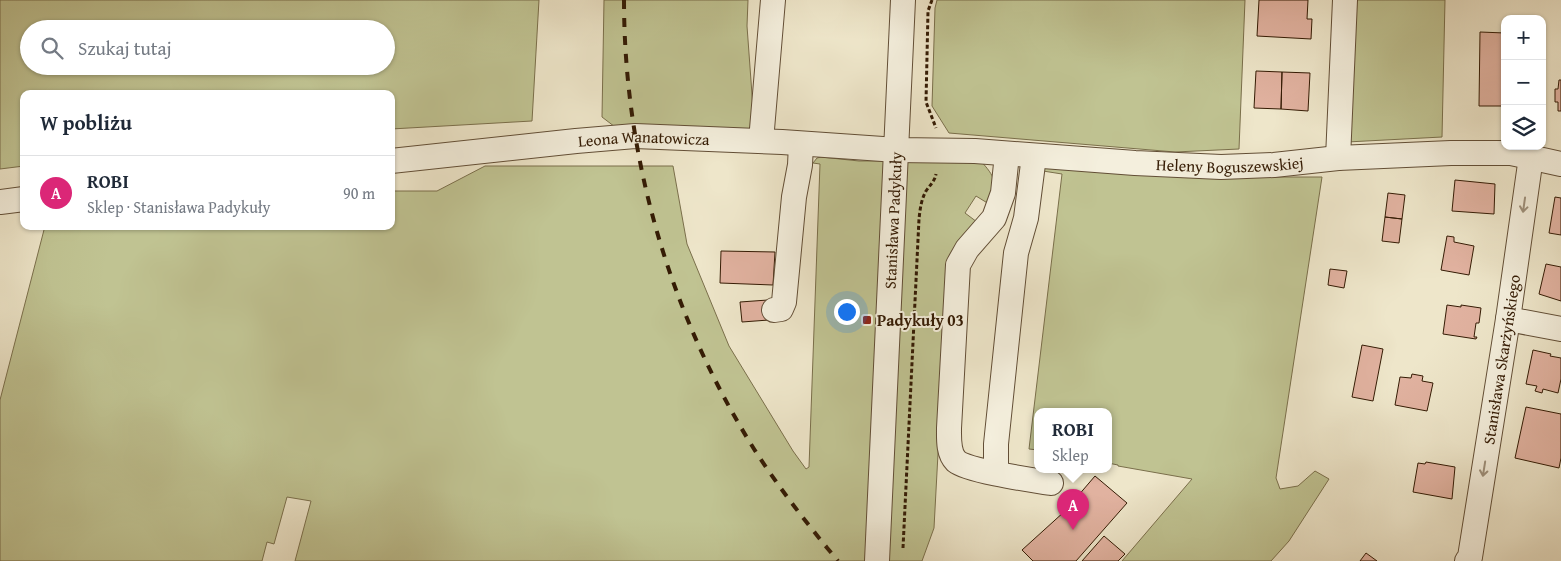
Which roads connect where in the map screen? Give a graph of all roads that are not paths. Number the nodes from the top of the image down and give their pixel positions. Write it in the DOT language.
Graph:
graph roads {
  1 [pos="773,0"];
  2 [pos="903,0"];
  3 [pos="1345,0"];
  4 [pos="761,141"];
  5 [pos="801,144"];
  6 [pos="897,150"];
  7 [pos="1007,154"];
  8 [pos="1034,156"];
  9 [pos="1531,157"];
  10 [pos="1338,158"];
  11 [pos="395,161"];
  12 [pos="1561,164"];
  13 [pos="20,200"];
  14 [pos="0,202"];
  15 [pos="998,205"];
  16 [pos="1016,253"];
  17 [pos="774,310"];
  18 [pos="1508,319"];
  19 [pos="1561,329"];
  20 [pos="996,473"];
  21 [pos="1050,483"];
  22 [pos="1470,560"];
  23 [pos="877,561"];
  1 -- 4 [label="street"];
  2 -- 6 [label="street, Stanisława Padykuły"];
  3 -- 10 [label="street"];
  4 -- 5 [label="street, Leona Wanatowicza"];
  4 -- 11 [label="street, Leona Wanatowicza"];
  5 -- 6 [label="street, Leona Wanatowicza"];
  5 -- 17 [label="street"];
  6 -- 7 [label="street, Heleny Boguszewskiej"];
  6 -- 23 [label="street, Stanisława Padykuły"];
  7 -- 8 [label="street, Heleny Boguszewskiej"];
  7 -- 15 [label="street"];
  8 -- 10 [label="street, Heleny Boguszewskiej"];
  8 -- 16 [label="street"];
  9 -- 10 [label="street, Heleny Boguszewskiej"];
  9 -- 12 [label="street, Heleny Boguszewskiej"];
  9 -- 18 [label="street, Stanisława Skarżyńskiego, one-way"];
  13 -- 14 [label="street"];
  15 -- 16 [label="street"];
  15 -- 20 [label="street"];
  16 -- 20 [label="street"];
  18 -- 19 [label="street"];
  18 -- 22 [label="street, Stanisława Skarżyńskiego, one-way"];
  20 -- 21 [label="street"];
}
